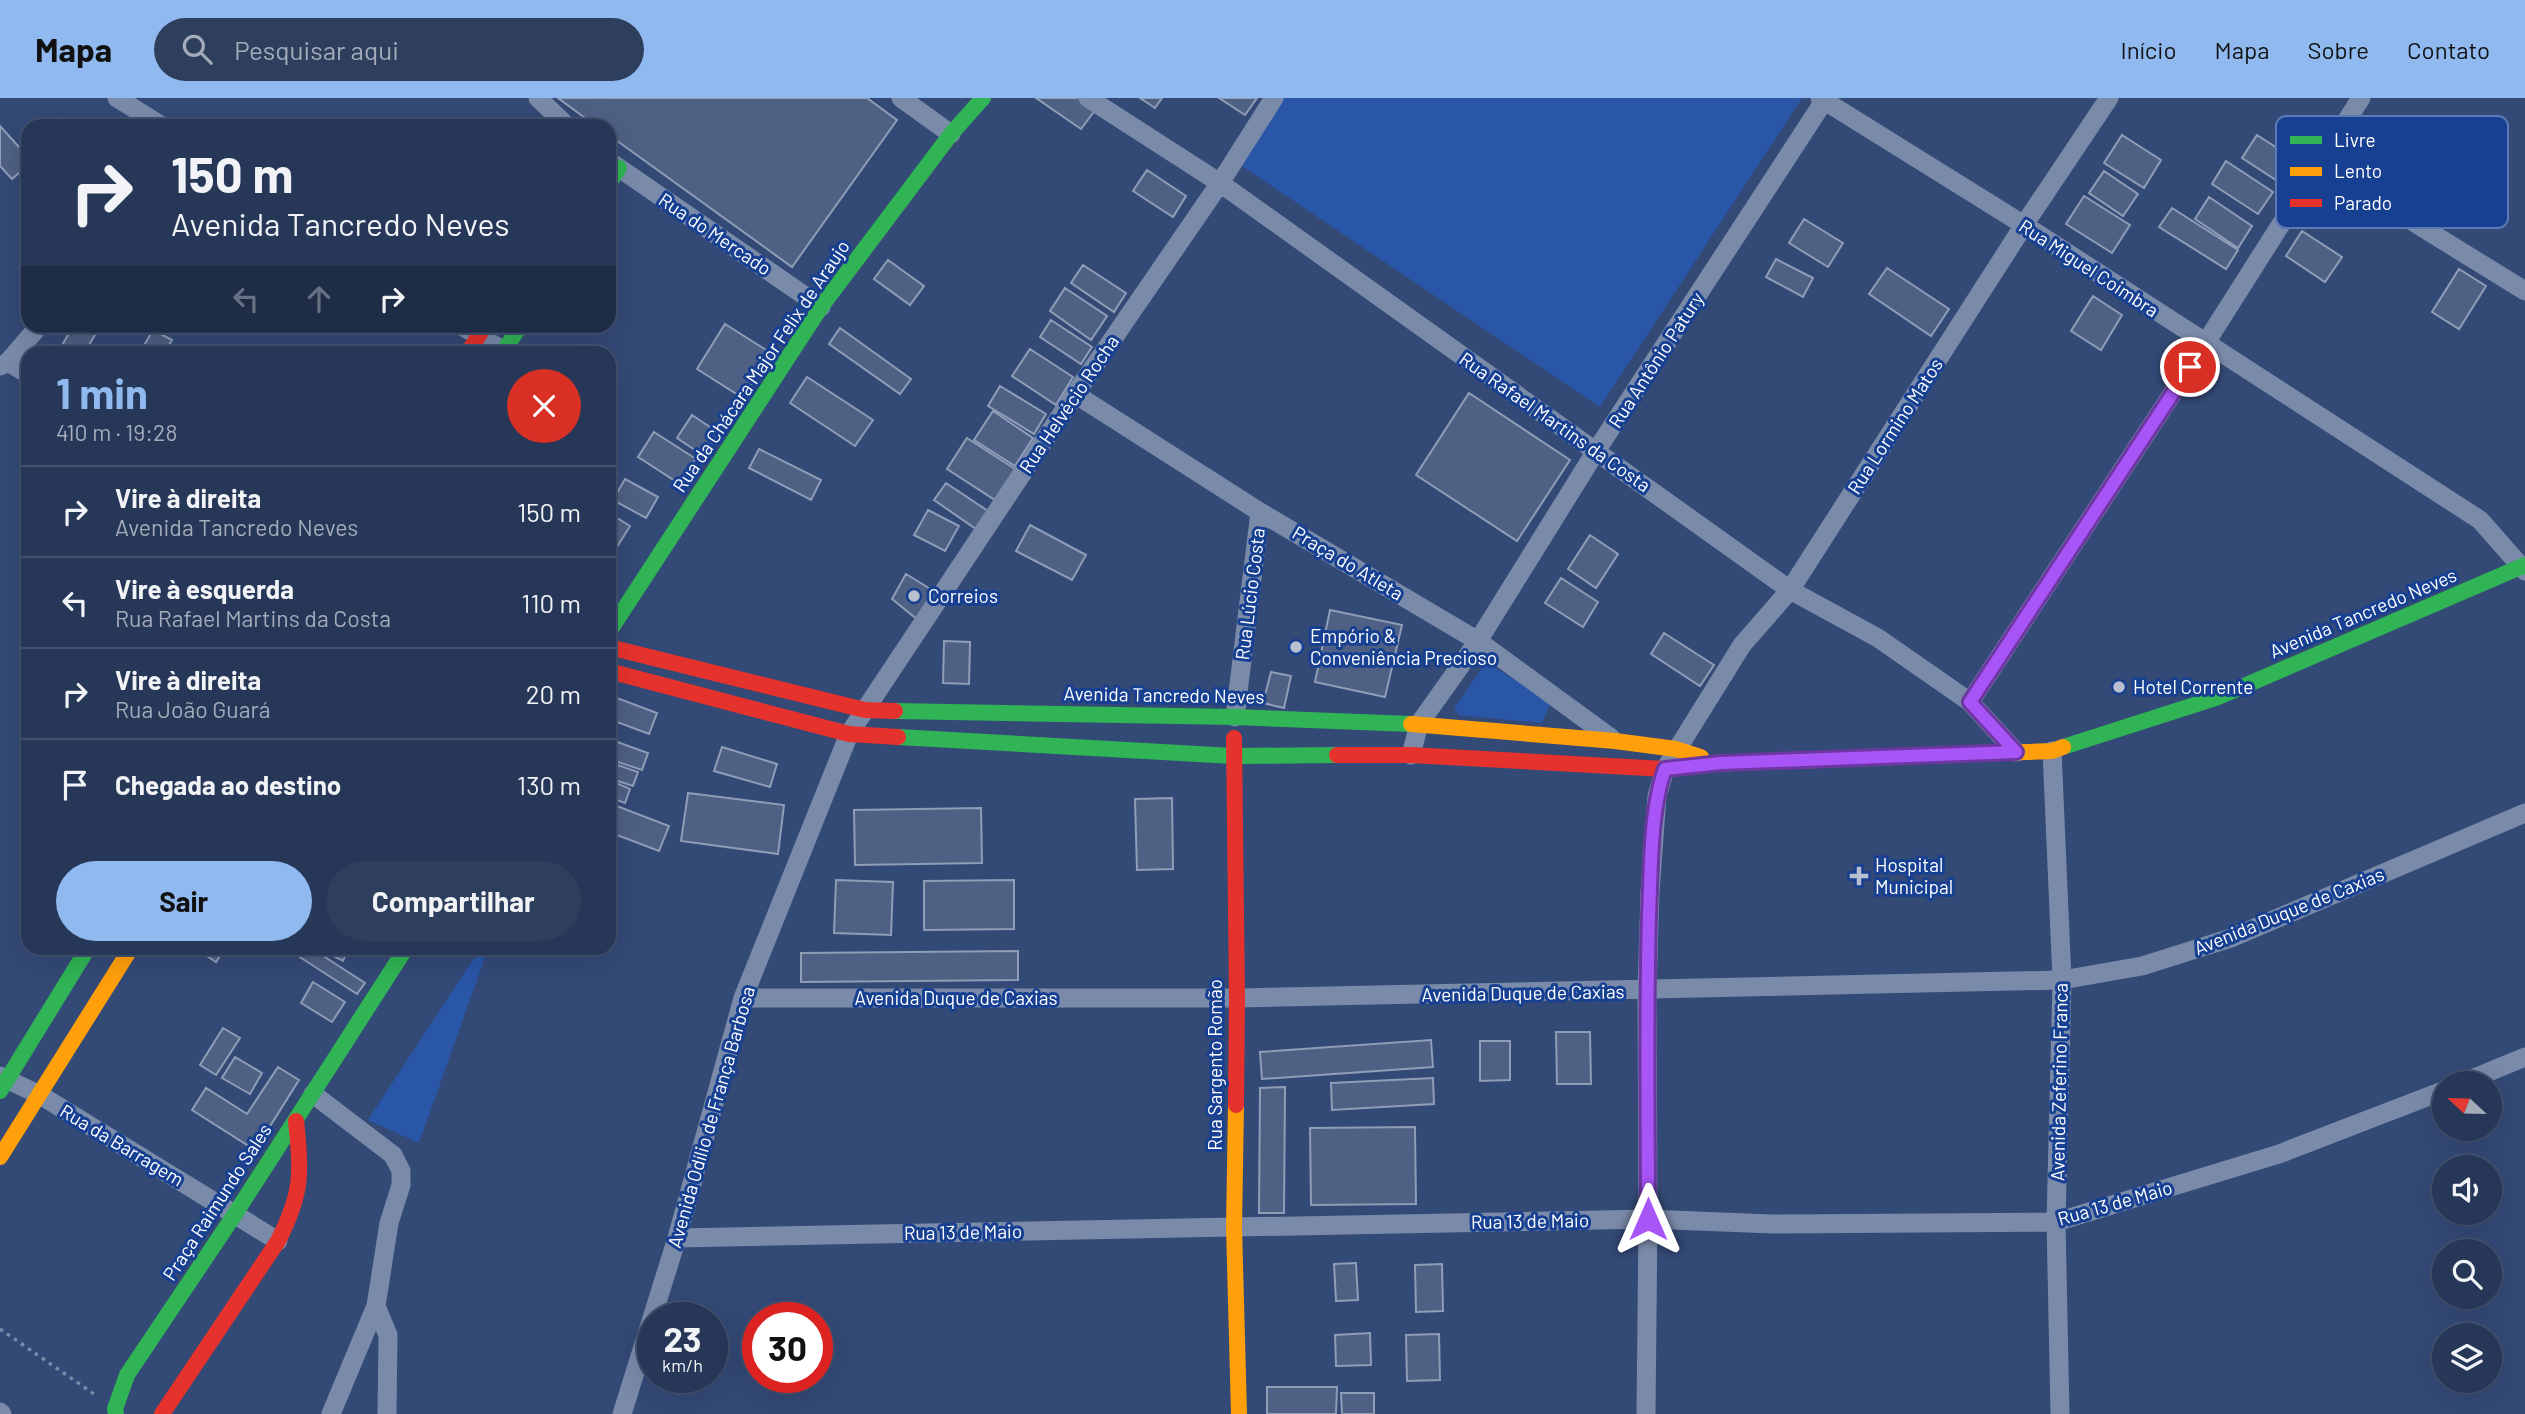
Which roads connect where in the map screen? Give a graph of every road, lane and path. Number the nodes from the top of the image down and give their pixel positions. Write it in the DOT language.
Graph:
graph roads {
  1 [pos="117,98"];
  2 [pos="538,98"];
  3 [pos="901,98"];
  4 [pos="983,98"];
  5 [pos="1088,98"];
  6 [pos="1273,98"];
  7 [pos="2109,98"];
  8 [pos="2361,98"];
  9 [pos="1822,99"];
  10 [pos="2349,116"];
  11 [pos="151,119"];
  12 [pos="560,119"];
  13 [pos="951,134"];
  14 [pos="616,174"];
  15 [pos="1220,183"];
  16 [pos="2024,225"];
  17 [pos="2277,228"];
  18 [pos="2423,228"];
  19 [pos="2525,291"];
  20 [pos="821,307"];
  21 [pos="33,333"];
  22 [pos="480,333"];
  23 [pos="2205,344"];
  24 [pos="496,346"];
  25 [pos="4,364"];
  26 [pos="21,371"];
  27 [pos="1075,394"];
  28 [pos="1596,451"];
  29 [pos="1260,512"];
  30 [pos="2524,567"];
  31 [pos="1790,590"];
  32 [pos="616,621"];
  33 [pos="1478,641"];
  34 [pos="616,649"];
  35 [pos="616,673"];
  36 [pos="1970,702"];
  37 [pos="865,710"];
  38 [pos="1235,717"];
  39 [pos="1419,724"];
  40 [pos="849,734"];
  41 [pos="1615,741"];
  42 [pos="1676,749"];
  43 [pos="2052,751"];
  44 [pos="2016,752"];
  45 [pos="1411,755"];
  46 [pos="1233,756"];
  47 [pos="1721,763"];
  48 [pos="1665,769"];
  49 [pos="2525,813"];
  50 [pos="84,955"];
  51 [pos="127,955"];
  52 [pos="402,955"];
  53 [pos="2062,980"];
  54 [pos="1647,991"];
  55 [pos="743,998"];
  56 [pos="1237,998"];
  57 [pos="2525,1057"];
  58 [pos="2491,1071"];
  59 [pos="2,1082"];
  60 [pos="313,1094"];
  61 [pos="40,1095"];
  62 [pos="2432,1095"];
  63 [pos="296,1121"];
  64 [pos="0,1157"];
  65 [pos="235,1214"];
  66 [pos="1648,1219"];
  67 [pos="2056,1222"];
  68 [pos="1234,1227"];
  69 [pos="677,1238"];
  70 [pos="278,1241"];
  71 [pos="376,1306"];
  72 [pos="0,1329"];
  73 [pos="116,1411"];
  74 [pos="162,1414"];
  75 [pos="331,1414"];
  76 [pos="387,1414"];
  77 [pos="622,1414"];
  78 [pos="1239,1414"];
  79 [pos="1646,1414"];
  80 [pos="2060,1414"];
  1 -- 11 [label="street"];
  2 -- 12 [label="street"];
  3 -- 13 [label="street"];
  4 -- 13 [label="main road, Rua da Chácara Major Felix de Araujo"];
  5 -- 15 [label="street, Rua Rafael Martins da Costa"];
  6 -- 15 [label="street, Rua Helvécio Rocha"];
  7 -- 16 [label="street, Rua Lormino Matos"];
  8 -- 10 [label="street"];
  9 -- 16 [label="street, Rua Miguel Coimbra"];
  9 -- 28 [label="street, Rua Antônio Patury"];
  13 -- 20 [label="main road, Rua da Chácara Major Felix de Araujo"];
  14 -- 20 [label="street, Rua do Mercado"];
  15 -- 27 [label="street, Rua Helvécio Rocha"];
  15 -- 28 [label="street, Rua Rafael Martins da Costa"];
  16 -- 23 [label="street, Rua Miguel Coimbra"];
  16 -- 31 [label="street, Rua Lormino Matos"];
  17 -- 23 [label="street"];
  18 -- 19 [label="street"];
  20 -- 32 [label="main road, Rua da Chácara Major Felix de Araujo"];
  21 -- 25 [label="street"];
  22 -- 24 [label="street"];
  23 -- 30 [label="street, Rua Miguel Coimbra"];
  23 -- 36 [label="street"];
  25 -- 26 [label="street"];
  27 -- 29 [label="street, Praça do Atleta"];
  27 -- 37 [label="street, Rua Helvécio Rocha"];
  28 -- 31 [label="street, Rua Rafael Martins da Costa"];
  28 -- 33 [label="street, Rua Antônio Patury"];
  29 -- 33 [label="street, Praça do Atleta"];
  29 -- 38 [label="street, Rua Lúcio Costa"];
  30 -- 43 [label="main road, Avenida Tancredo Neves"];
  31 -- 36 [label="street, Rua Rafael Martins da Costa"];
  31 -- 42 [label="street, Rua Lormino Matos"];
  33 -- 39 [label="street, Rua Antônio Patury"];
  33 -- 41 [label="street, Praça do Atleta"];
  34 -- 37 [label="main road, Avenida Tancredo Neves"];
  35 -- 40 [label="main road, Avenida Tancredo Neves"];
  36 -- 44 [label="street, Rua Rafael Martins da Costa"];
  37 -- 38 [label="main road, Avenida Tancredo Neves"];
  37 -- 40 [label="street, Avenida Odílio de França Barbosa"];
  38 -- 39 [label="main road, Avenida Tancredo Neves"];
  38 -- 46 [label="main road, Rua Sargento Romão"];
  39 -- 41 [label="main road, Avenida Tancredo Neves"];
  39 -- 45 [label="street"];
  40 -- 46 [label="main road, Avenida Tancredo Neves"];
  40 -- 55 [label="street, Avenida Odílio de França Barbosa"];
  41 -- 42 [label="main road, Avenida Tancredo Neves"];
  42 -- 47 [label="main road, Avenida Tancredo Neves"];
  42 -- 48 [label="street, Rua Lormino Matos"];
  43 -- 44 [label="main road, Avenida Tancredo Neves"];
  43 -- 53 [label="street, Avenida Zeferino Franca"];
  44 -- 47 [label="main road, Avenida Tancredo Neves"];
  45 -- 46 [label="main road, Avenida Tancredo Neves"];
  45 -- 48 [label="main road, Avenida Tancredo Neves"];
  46 -- 56 [label="main road, Rua Sargento Romão"];
  47 -- 48 [label="main road, Avenida Tancredo Neves"];
  48 -- 54 [label="street, Rua Lormino Matos"];
  49 -- 53 [label="street, Avenida Duque de Caxias"];
  50 -- 59 [label="main road"];
  51 -- 61 [label="main road"];
  52 -- 60 [label="main road"];
  53 -- 54 [label="street, Avenida Duque de Caxias"];
  53 -- 67 [label="street, Avenida Zeferino Franca"];
  54 -- 56 [label="street, Avenida Duque de Caxias"];
  54 -- 66 [label="street, Rua Lormino Matos"];
  55 -- 56 [label="street, Avenida Duque de Caxias"];
  55 -- 69 [label="street, Avenida Odílio de França Barbosa"];
  56 -- 68 [label="main road, Rua Sargento Romão"];
  57 -- 58 [label="street"];
  59 -- 61 [label="street, Rua da Barragem"];
  60 -- 63 [label="main road"];
  60 -- 71 [label="street"];
  61 -- 64 [label="main road"];
  61 -- 65 [label="street, Rua da Barragem"];
  62 -- 67 [label="street, Rua 13 de Maio"];
  63 -- 65 [label="main road, Praça Raimundo Sales"];
  63 -- 70 [label="main road, Praça Raimundo Sales"];
  65 -- 70 [label="street, Rua da Barragem"];
  65 -- 73 [label="main road, Praça Raimundo Sales"];
  66 -- 67 [label="street, Rua 13 de Maio"];
  66 -- 68 [label="street, Rua 13 de Maio"];
  66 -- 79 [label="street, Rua Lormino Matos"];
  67 -- 80 [label="street, Avenida Zeferino Franca"];
  68 -- 69 [label="street, Rua 13 de Maio"];
  68 -- 78 [label="main road, Rua Sargento Romão"];
  69 -- 77 [label="street, Avenida Odílio de França Barbosa"];
  70 -- 74 [label="main road, Praça Raimundo Sales"];
  71 -- 75 [label="street"];
  71 -- 76 [label="street"];
  72 -- 73 [label="path"];
}
